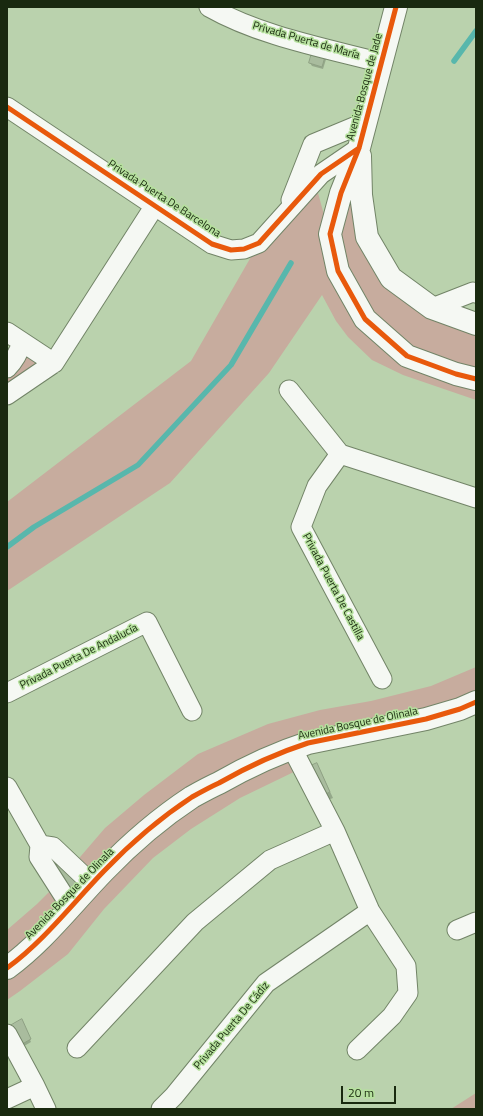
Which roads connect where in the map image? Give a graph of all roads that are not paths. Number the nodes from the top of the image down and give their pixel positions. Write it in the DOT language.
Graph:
graph roads {
  1 [pos="209,7"];
  2 [pos="396,7"];
  3 [pos="382,63"];
  4 [pos="7,107"];
  5 [pos="366,122"];
  6 [pos="359,148"];
  7 [pos="154,207"];
  8 [pos="287,212"];
  9 [pos="476,293"];
  10 [pos="432,308"];
  11 [pos="476,324"];
  12 [pos="14,337"];
  13 [pos="54,363"];
  14 [pos="7,368"];
  15 [pos="476,379"];
  16 [pos="289,390"];
  17 [pos="7,395"];
  18 [pos="340,454"];
  19 [pos="476,498"];
  20 [pos="382,679"];
  21 [pos="7,694"];
  22 [pos="476,702"];
  23 [pos="192,711"];
  24 [pos="292,748"];
  25 [pos="7,787"];
  26 [pos="335,831"];
  27 [pos="40,845"];
  28 [pos="92,884"];
  29 [pos="71,907"];
  30 [pos="370,911"];
  31 [pos="476,922"];
  32 [pos="457,930"];
  33 [pos="7,968"];
  34 [pos="7,1034"];
  35 [pos="77,1048"];
  36 [pos="358,1050"];
  37 [pos="35,1086"];
  38 [pos="7,1099"];
  39 [pos="46,1109"];
  40 [pos="161,1109"];
  1 -- 3 [label="street, Privada Puerta de María"];
  2 -- 3 [label="street, Avenida Bosque de Jade"];
  3 -- 5 [label="street, Avenida Bosque de Jade"];
  4 -- 7 [label="street, Privada Puerta De Barcelona"];
  5 -- 6 [label="street, Avenida Bosque de Jade"];
  5 -- 8 [label="street, Privada Puerta De Barcelona"];
  6 -- 8 [label="street, Privada Puerta De Barcelona"];
  6 -- 10 [label="street, Avenida Bosque de Jade"];
  6 -- 15 [label="street, Avenida Bosque de Jade"];
  7 -- 8 [label="street, Privada Puerta De Barcelona"];
  7 -- 13 [label="street, Privada Puerta De Barcelona"];
  9 -- 10 [label="street"];
  10 -- 11 [label="street, Avenida Bosque de Jade"];
  12 -- 13 [label="street"];
  12 -- 14 [label="street"];
  13 -- 17 [label="street, Privada Puerta De Barcelona"];
  16 -- 18 [label="street"];
  18 -- 19 [label="street"];
  18 -- 20 [label="street, Privada Puerta De Castilla"];
  21 -- 23 [label="street, Privada Puerta De Andalucía"];
  22 -- 24 [label="street, Avenida Bosque de Olinala"];
  24 -- 26 [label="street"];
  24 -- 28 [label="street, Avenida Bosque de Olinala"];
  25 -- 27 [label="street"];
  26 -- 30 [label="street"];
  26 -- 35 [label="street"];
  27 -- 28 [label="street"];
  27 -- 29 [label="street"];
  28 -- 29 [label="street, Avenida Bosque de Olinala"];
  29 -- 33 [label="street, Avenida Bosque de Olinala"];
  30 -- 36 [label="street"];
  30 -- 40 [label="street, Privada Puerta De Cádiz"];
  31 -- 32 [label="street"];
  34 -- 37 [label="street"];
  37 -- 38 [label="street"];
  37 -- 39 [label="street"];
}
